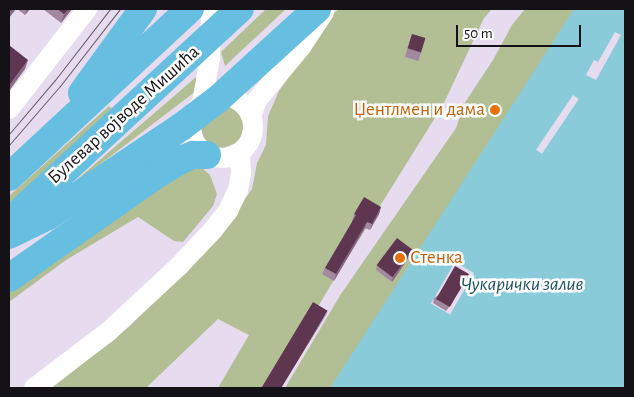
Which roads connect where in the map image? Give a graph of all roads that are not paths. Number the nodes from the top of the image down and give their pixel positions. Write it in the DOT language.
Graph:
graph roads {
  1 [pos="87,9"];
  2 [pos="143,9"];
  3 [pos="190,9"];
  4 [pos="212,9"];
  5 [pos="240,9"];
  6 [pos="318,9"];
  7 [pos="326,9"];
  8 [pos="210,57"];
  9 [pos="232,97"];
  10 [pos="202,103"];
  11 [pos="9,109"];
  12 [pos="252,116"];
  13 [pos="240,153"];
  14 [pos="213,157"];
  15 [pos="10,176"];
  16 [pos="234,200"];
  17 [pos="9,222"];
  18 [pos="9,235"];
  19 [pos="9,278"];
  20 [pos="34,388"];
  1 -- 11 [label="street"];
  2 -- 15 [label="main road"];
  3 -- 15 [label="main road, Булевар војводе Мишића"];
  4 -- 8 [label="street"];
  5 -- 17 [label="main road, Булевар војводе Мишића"];
  6 -- 18 [label="main road"];
  7 -- 12 [label="street"];
  8 -- 9 [label="street"];
  8 -- 10 [label="street"];
  9 -- 10 [label="street"];
  9 -- 12 [label="street"];
  10 -- 14 [label="street"];
  12 -- 13 [label="street"];
  13 -- 14 [label="street"];
  13 -- 16 [label="street"];
  14 -- 16 [label="street"];
  14 -- 19 [label="main road"];
  16 -- 20 [label="street"];
}
